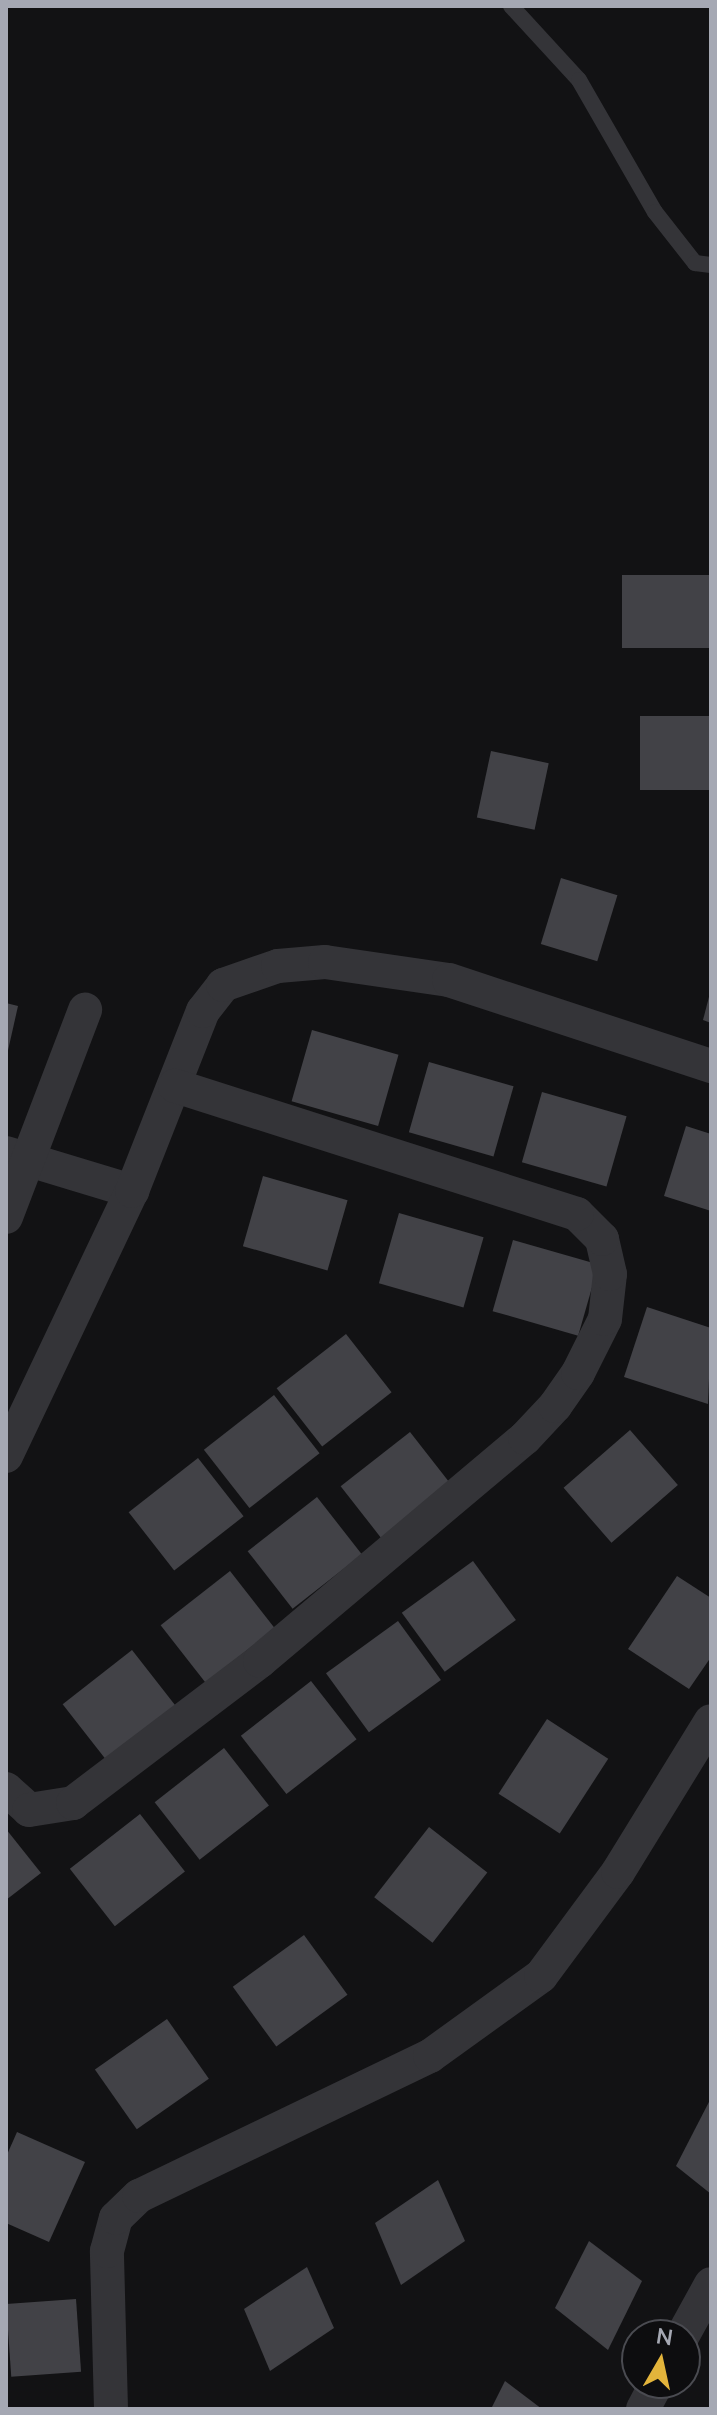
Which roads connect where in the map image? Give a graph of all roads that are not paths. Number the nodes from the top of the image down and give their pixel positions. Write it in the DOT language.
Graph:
graph roads {
  1 [pos="511,6"];
  2 [pos="711,265"];
  3 [pos="85,1010"];
  4 [pos="711,1066"];
  5 [pos="175,1086"];
  6 [pos="17,1156"];
  7 [pos="132,1191"];
  8 [pos="6,1217"];
  9 [pos="6,1456"];
  10 [pos="711,1721"];
  11 [pos="6,1789"];
  12 [pos="711,2284"];
  13 [pos="692,2319"];
  14 [pos="111,2409"];
  1 -- 2 [label="lane"];
  3 -- 6 [label="street"];
  4 -- 5 [label="street"];
  5 -- 7 [label="street"];
  5 -- 11 [label="street"];
  6 -- 7 [label="street"];
  6 -- 8 [label="street"];
  7 -- 9 [label="street"];
  10 -- 14 [label="street"];
  12 -- 13 [label="street"];
}
